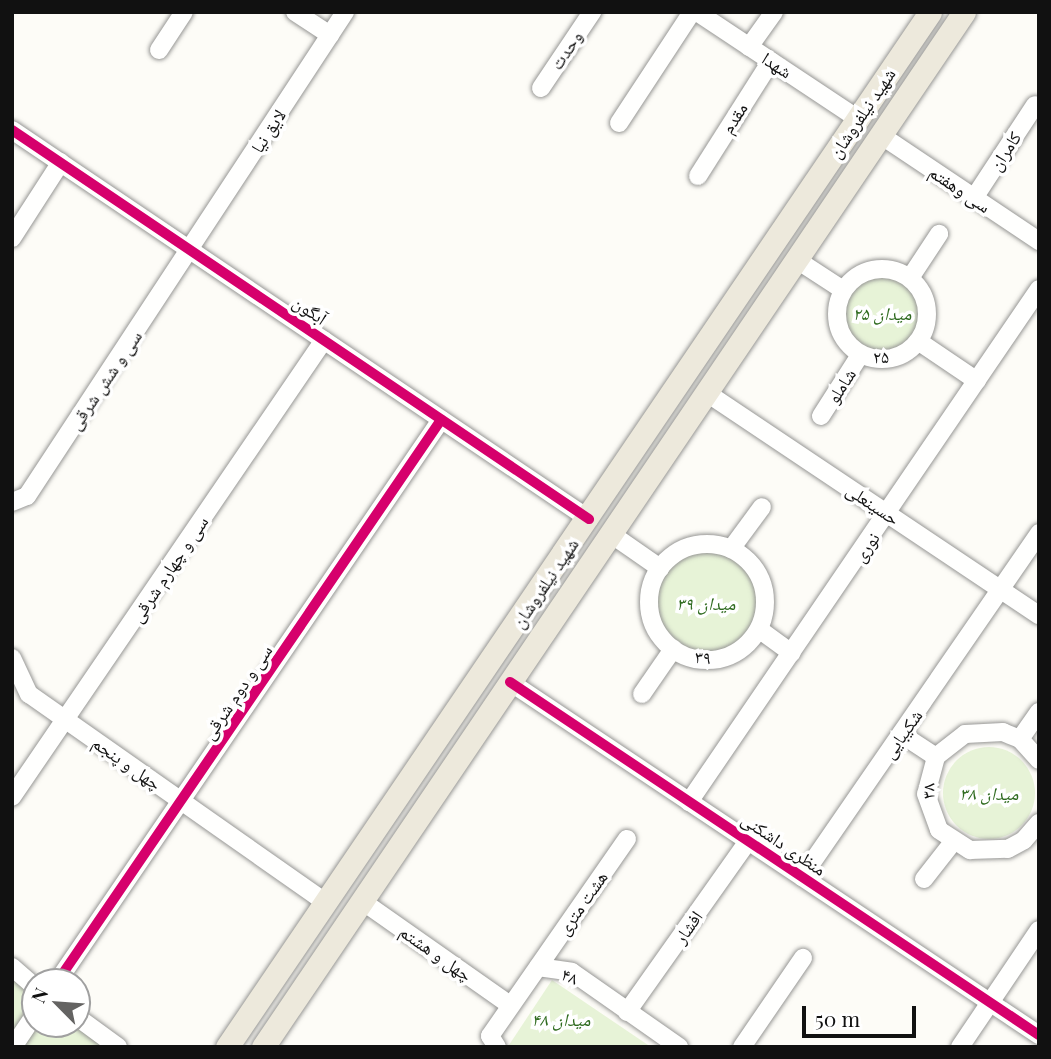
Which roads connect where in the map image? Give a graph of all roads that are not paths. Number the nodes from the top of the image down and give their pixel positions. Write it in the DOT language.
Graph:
graph roads {
  1 [pos="184,12"];
  2 [pos="295,12"];
  3 [pos="345,12"];
  4 [pos="592,12"];
  5 [pos="694,12"];
  6 [pos="774,12"];
  7 [pos="930,12"];
  8 [pos="964,12"];
  9 [pos="330,35"];
  10 [pos="749,47"];
  11 [pos="159,50"];
  12 [pos="771,61"];
  13 [pos="541,88"];
  14 [pos="1035,105"];
  15 [pos="858,119"];
  16 [pos="620,122"];
  17 [pos="12,130"];
  18 [pos="882,136"];
  19 [pos="61,162"];
  20 [pos="698,176"];
  21 [pos="974,198"];
  22 [pos="939,234"];
  23 [pos="12,238"];
  24 [pos="1039,241"];
  25 [pos="191,250"];
  26 [pos="797,260"];
  27 [pos="910,278"];
  28 [pos="1039,289"];
  29 [pos="843,290"];
  30 [pos="324,340"];
  31 [pos="918,341"];
  32 [pos="860,355"];
  33 [pos="977,381"];
  34 [pos="707,393"];
  35 [pos="821,416"];
  36 [pos="441,419"];
  37 [pos="12,502"];
  38 [pos="762,508"];
  39 [pos="888,515"];
  40 [pos="589,519"];
  41 [pos="1039,533"];
  42 [pos="611,534"];
  43 [pos="731,549"];
  44 [pos="660,568"];
  45 [pos="1001,590"];
  46 [pos="1039,615"];
  47 [pos="760,630"];
  48 [pos="673,649"];
  49 [pos="792,653"];
  50 [pos="12,658"];
  51 [pos="510,682"];
  52 [pos="642,694"];
  53 [pos="1039,712"];
  54 [pos="67,720"];
  55 [pos="901,734"];
  56 [pos="1020,739"];
  57 [pos="936,757"];
  58 [pos="1039,760"];
  59 [pos="12,797"];
  60 [pos="689,802"];
  61 [pos="184,803"];
  62 [pos="1038,825"];
  63 [pos="627,839"];
  64 [pos="748,841"];
  65 [pos="953,842"];
  66 [pos="802,877"];
  67 [pos="924,879"];
  68 [pos="362,901"];
  69 [pos="326,903"];
  70 [pos="1039,930"];
  71 [pos="803,958"];
  72 [pos="538,967"];
  73 [pos="67,968"];
  74 [pos="990,1002"];
  75 [pos="510,1005"];
  76 [pos="627,1012"];
  77 [pos="91,1027"];
  78 [pos="1039,1035"];
  79 [pos="490,1043"];
  80 [pos="118,1047"];
  81 [pos="227,1047"];
  82 [pos="263,1047"];
  83 [pos="679,1047"];
  84 [pos="742,1047"];
  85 [pos="960,1047"];
  1 -- 11 [label="street"];
  2 -- 9 [label="street"];
  3 -- 9 [label="street, لایق نیا"];
  4 -- 13 [label="street, وحدت"];
  5 -- 10 [label="street, شهدا"];
  5 -- 16 [label="street"];
  6 -- 10 [label="street"];
  7 -- 15 [label="main road, شهید نیلفروشان"];
  8 -- 18 [label="main road, شهید نیلفروشان"];
  9 -- 25 [label="street, لایق نیا"];
  10 -- 12 [label="street, شهدا"];
  12 -- 15 [label="street, شهدا"];
  12 -- 20 [label="street, مقدم"];
  14 -- 21 [label="street, کامران"];
  15 -- 18 [label="main road"];
  15 -- 40 [label="main road, شهید نیلفروشان"];
  17 -- 19 [label="street, آبگون"];
  18 -- 21 [label="street, سی وهفتم"];
  18 -- 26 [label="main road, شهید نیلفروشان"];
  19 -- 23 [label="street"];
  19 -- 25 [label="street, آبگون"];
  21 -- 24 [label="street, سی وهفتم"];
  22 -- 27 [label="street"];
  25 -- 30 [label="street, آبگون"];
  25 -- 37 [label="street, سی و شش شرقی"];
  26 -- 29 [label="street"];
  26 -- 34 [label="main road, شهید نیلفروشان"];
  27 -- 29 [label="street"];
  27 -- 31 [label="street"];
  28 -- 33 [label="street, نوری"];
  29 -- 32 [label="street, ۲۵"];
  30 -- 36 [label="street, آبگون"];
  30 -- 54 [label="street, سی و چهارم شرقی"];
  31 -- 32 [label="street, ۲۵"];
  31 -- 33 [label="street"];
  32 -- 35 [label="street, شاملو"];
  33 -- 39 [label="street, نوری"];
  34 -- 39 [label="street, حسینعلی"];
  34 -- 42 [label="main road, شهید نیلفروشان"];
  36 -- 40 [label="street, آبگون"];
  36 -- 61 [label="street, سی و دوم شرقی"];
  38 -- 43 [label="street"];
  39 -- 45 [label="street, حسینعلی"];
  39 -- 49 [label="street, نوری"];
  40 -- 42 [label="main road"];
  40 -- 69 [label="main road, شهید نیلفروشان"];
  41 -- 45 [label="street, شکیبایی"];
  42 -- 44 [label="street"];
  42 -- 51 [label="main road, شهید نیلفروشان"];
  43 -- 44 [label="street"];
  43 -- 47 [label="street"];
  44 -- 48 [label="street, ۳۹"];
  45 -- 46 [label="street, حسینعلی"];
  45 -- 55 [label="street, شکیبایی"];
  47 -- 48 [label="street, ۳۹"];
  47 -- 49 [label="street"];
  48 -- 52 [label="street"];
  49 -- 60 [label="street, نوری"];
  50 -- 54 [label="street, چهل و پنجم"];
  51 -- 60 [label="street, منظری داشکنی"];
  51 -- 68 [label="main road, شهید نیلفروشان"];
  53 -- 56 [label="street"];
  54 -- 59 [label="street, سی و چهارم شرقی"];
  54 -- 61 [label="street, چهل و پنجم"];
  55 -- 57 [label="street"];
  55 -- 66 [label="street, شکیبایی"];
  56 -- 57 [label="street, ۳۸"];
  56 -- 58 [label="street"];
  57 -- 65 [label="street, ۳۸"];
  60 -- 64 [label="street, منظری داشکنی"];
  61 -- 69 [label="street, چهل و پنجم"];
  61 -- 73 [label="street, سی و دوم شرقی"];
  62 -- 65 [label="street"];
  63 -- 72 [label="street, هشت متری"];
  64 -- 66 [label="street, منظری داشکنی"];
  64 -- 76 [label="street, افشار"];
  65 -- 67 [label="street"];
  66 -- 74 [label="street, منظری داشکنی"];
  68 -- 75 [label="street, چهل و هشتم"];
  68 -- 82 [label="main road, شهید نیلفروشان"];
  69 -- 81 [label="main road, شهید نیلفروشان"];
  70 -- 74 [label="street"];
  71 -- 84 [label="street"];
  72 -- 75 [label="street, ۴۸"];
  72 -- 76 [label="street, ۴۸"];
  74 -- 78 [label="street, منظری داشکنی"];
  74 -- 85 [label="street"];
  75 -- 79 [label="street, ۴۸"];
  76 -- 83 [label="street, ۴۸"];
  77 -- 80 [label="street"];
}
